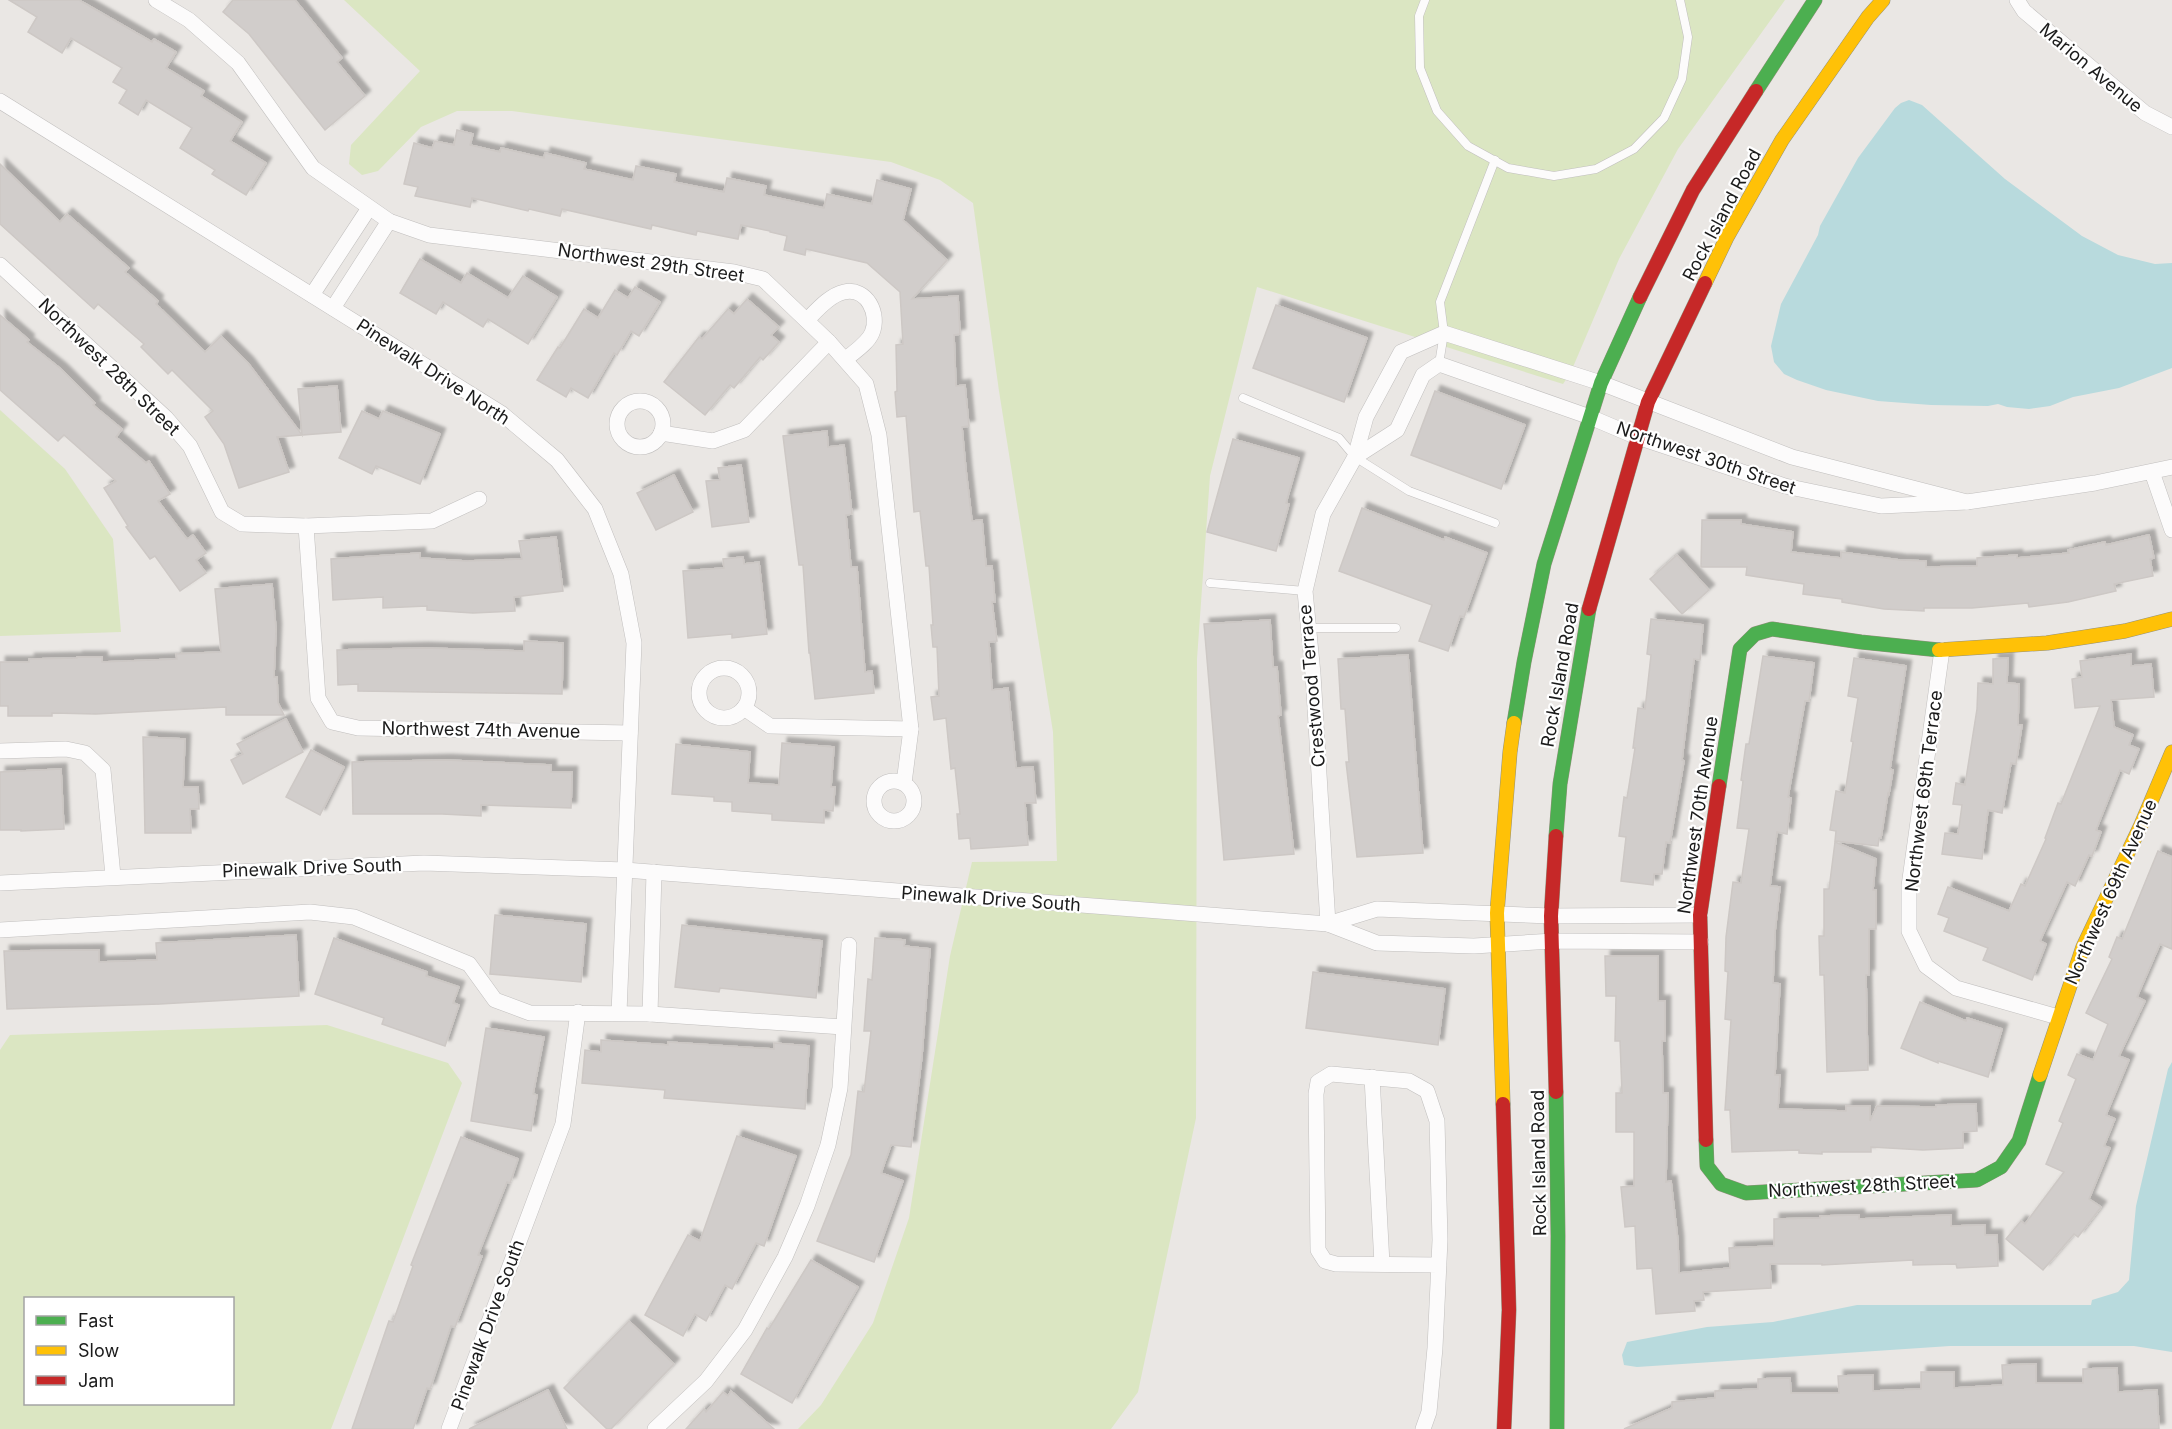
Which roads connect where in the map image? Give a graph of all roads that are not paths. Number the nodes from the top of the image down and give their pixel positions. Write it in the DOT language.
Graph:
graph roads {
  1 [pos="156,0"];
  2 [pos="1425,0"];
  3 [pos="1680,0"];
  4 [pos="1815,0"];
  5 [pos="1883,0"];
  6 [pos="2017,0"];
  7 [pos="0,100"];
  8 [pos="2172,127"];
  9 [pos="1495,160"];
  10 [pos="369,208"];
  11 [pos="389,220"];
  12 [pos="0,265"];
  13 [pos="312,295"];
  14 [pos="333,308"];
  15 [pos="807,320"];
  16 [pos="1444,333"];
  17 [pos="829,342"];
  18 [pos="846,359"];
  19 [pos="1439,363"];
  20 [pos="1601,383"];
  21 [pos="1243,398"];
  22 [pos="1648,402"];
  23 [pos="1590,417"];
  24 [pos="662,432"];
  25 [pos="1637,436"];
  26 [pos="1355,457"];
  27 [pos="2171,471"];
  28 [pos="2152,472"];
  29 [pos="479,499"];
  30 [pos="1967,502"];
  31 [pos="1496,523"];
  32 [pos="306,525"];
  33 [pos="2172,530"];
  34 [pos="1210,583"];
  35 [pos="1305,591"];
  36 [pos="2172,619"];
  37 [pos="1308,628"];
  38 [pos="1396,628"];
  39 [pos="1942,650"];
  40 [pos="744,708"];
  41 [pos="911,729"];
  42 [pos="630,733"];
  43 [pos="0,751"];
  44 [pos="2172,752"];
  45 [pos="904,783"];
  46 [pos="625,870"];
  47 [pos="654,872"];
  48 [pos="113,876"];
  49 [pos="0,882"];
  50 [pos="1497,913"];
  51 [pos="1700,915"];
  52 [pos="1551,916"];
  53 [pos="1328,924"];
  54 [pos="0,930"];
  55 [pos="1553,941"];
  56 [pos="1701,942"];
  57 [pos="849,945"];
  58 [pos="1499,945"];
  59 [pos="578,1012"];
  60 [pos="619,1013"];
  61 [pos="650,1014"];
  62 [pos="2058,1017"];
  63 [pos="843,1028"];
  64 [pos="1372,1077"];
  65 [pos="2001,1167"];
  66 [pos="1721,1184"];
  67 [pos="1382,1264"];
  68 [pos="1439,1264"];
  69 [pos="449,1429"];
  70 [pos="655,1429"];
  71 [pos="1423,1429"];
  72 [pos="1504,1429"];
  73 [pos="1557,1429"];
  1 -- 10 [label="street, Northwest 29th Street"];
  2 -- 9 [label="lane"];
  3 -- 9 [label="lane"];
  4 -- 20 [label="main road, Rock Island Road"];
  5 -- 22 [label="main road, Rock Island Road"];
  6 -- 8 [label="street, Marion Avenue"];
  7 -- 13 [label="street, Pinewalk Drive North"];
  9 -- 16 [label="lane"];
  10 -- 11 [label="street, Northwest 29th Street"];
  10 -- 13 [label="street"];
  11 -- 14 [label="street"];
  11 -- 15 [label="street, Northwest 29th Street"];
  12 -- 32 [label="street, Northwest 28th Street"];
  13 -- 14 [label="street, Pinewalk Drive North"];
  14 -- 42 [label="street, Pinewalk Drive North"];
  15 -- 17 [label="street, Northwest 29th Street"];
  15 -- 18 [label="street"];
  16 -- 19 [label="lane"];
  16 -- 20 [label="street"];
  16 -- 26 [label="street, Crestwood Terrace"];
  17 -- 18 [label="street, Northwest 29th Street"];
  17 -- 24 [label="street"];
  18 -- 41 [label="street, Northwest 29th Street"];
  19 -- 23 [label="street"];
  19 -- 26 [label="street, Crestwood Terrace"];
  20 -- 22 [label="street, Northwest 30th Street"];
  20 -- 23 [label="main road, Rock Island Road"];
  21 -- 26 [label="lane"];
  22 -- 25 [label="main road, Rock Island Road"];
  22 -- 30 [label="street, Northwest 30th Street"];
  23 -- 25 [label="street, Northwest 30th Street"];
  23 -- 50 [label="main road, Rock Island Road"];
  25 -- 30 [label="street, Northwest 30th Street"];
  25 -- 52 [label="main road, Rock Island Road"];
  26 -- 31 [label="lane"];
  26 -- 35 [label="street, Crestwood Terrace"];
  27 -- 28 [label="street, Northwest 30th Street"];
  28 -- 30 [label="street, Northwest 30th Street"];
  28 -- 33 [label="street"];
  29 -- 32 [label="street, Northwest 28th Street"];
  32 -- 42 [label="street, Northwest 74th Avenue"];
  34 -- 35 [label="lane"];
  35 -- 37 [label="street, Crestwood Terrace"];
  36 -- 39 [label="main road"];
  37 -- 38 [label="lane"];
  37 -- 53 [label="street, Crestwood Terrace"];
  39 -- 51 [label="main road, Northwest 70th Avenue"];
  39 -- 62 [label="street, Northwest 69th Terrace"];
  40 -- 41 [label="street"];
  41 -- 45 [label="street, Northwest 29th Street"];
  42 -- 46 [label="street, Pinewalk Drive North"];
  43 -- 48 [label="street"];
  44 -- 62 [label="main road, Northwest 69th Avenue"];
  46 -- 47 [label="street, Pinewalk Drive South"];
  46 -- 48 [label="street, Pinewalk Drive South"];
  46 -- 60 [label="street"];
  47 -- 53 [label="street, Pinewalk Drive South"];
  47 -- 61 [label="street"];
  48 -- 49 [label="street, Pinewalk Drive South"];
  50 -- 52 [label="street, Pinewalk Drive South"];
  50 -- 53 [label="street, Pinewalk Drive South"];
  50 -- 58 [label="main road, Rock Island Road"];
  51 -- 52 [label="street, Pinewalk Drive South"];
  51 -- 56 [label="main road, Northwest 70th Avenue"];
  52 -- 55 [label="main road, Rock Island Road"];
  53 -- 58 [label="street, Pinewalk Drive South"];
  54 -- 59 [label="street"];
  55 -- 56 [label="street, Pinewalk Drive South"];
  55 -- 58 [label="street, Pinewalk Drive South"];
  55 -- 73 [label="main road, Rock Island Road"];
  56 -- 66 [label="main road, Northwest 70th Avenue"];
  57 -- 63 [label="street"];
  58 -- 72 [label="main road, Rock Island Road"];
  59 -- 60 [label="street"];
  59 -- 69 [label="street, Pinewalk Drive South"];
  60 -- 61 [label="street"];
  61 -- 63 [label="street"];
  62 -- 65 [label="main road, Northwest 69th Avenue"];
  63 -- 70 [label="street"];
  64 -- 67 [label="street"];
  64 -- 67 [label="street"];
  64 -- 68 [label="street"];
  65 -- 66 [label="main road, Northwest 28th Street"];
  67 -- 68 [label="street"];
  68 -- 71 [label="street"];
}
